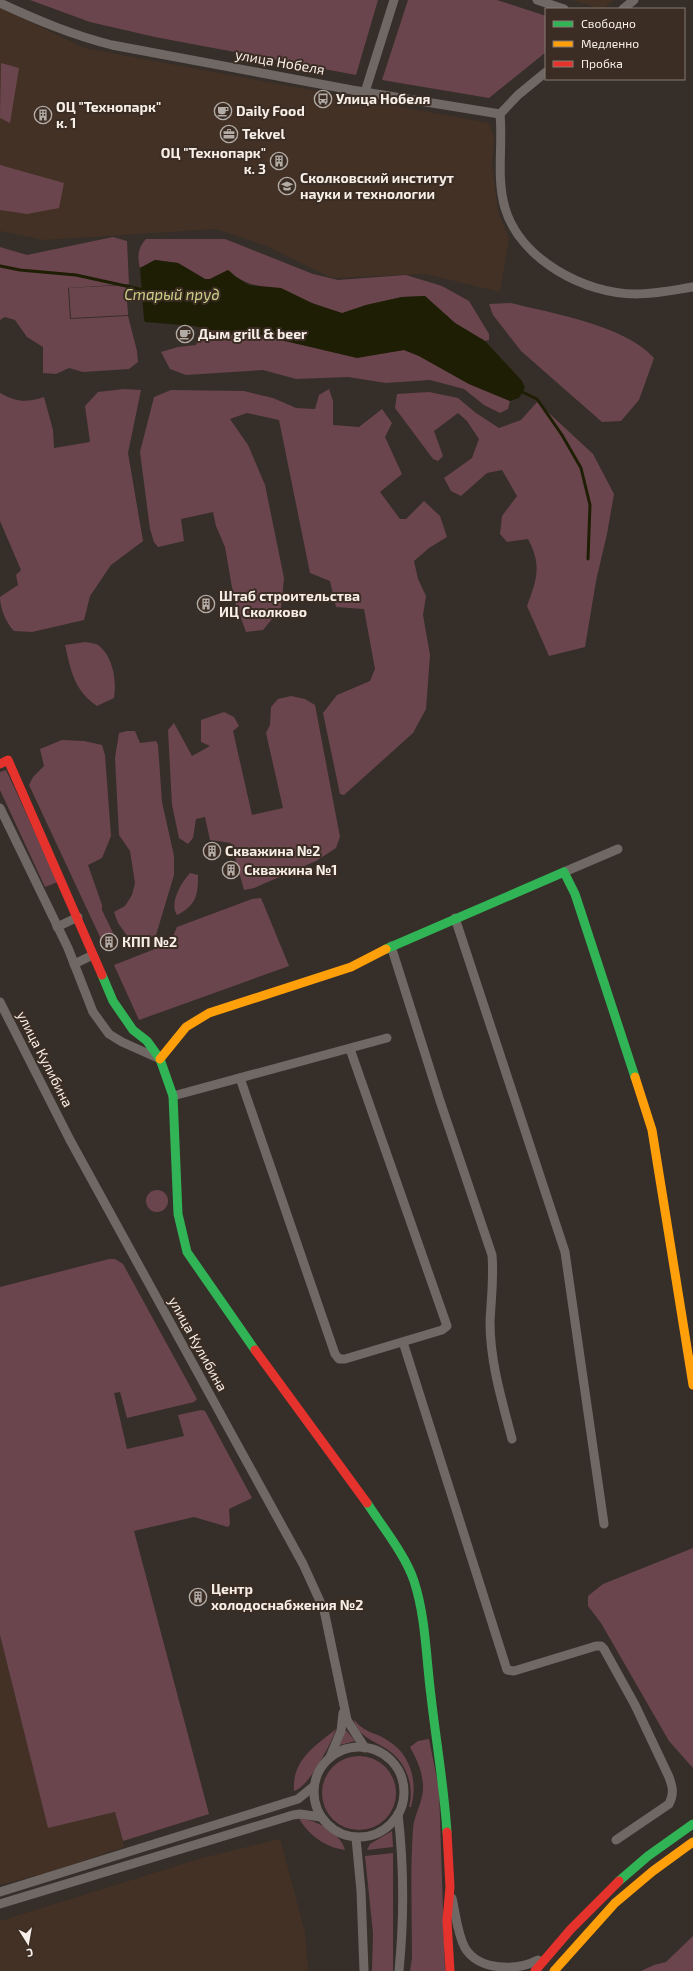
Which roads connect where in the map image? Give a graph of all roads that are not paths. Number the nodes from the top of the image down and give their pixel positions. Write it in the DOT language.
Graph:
graph roads {
  1 [pos="394,0"];
  2 [pos="537,0"];
  3 [pos="634,0"];
  4 [pos="0,3"];
  5 [pos="561,8"];
  6 [pos="624,8"];
  7 [pos="545,73"];
  8 [pos="365,92"];
  9 [pos="500,114"];
  10 [pos="693,287"];
  11 [pos="4,762"];
  12 [pos="0,808"];
  13 [pos="618,849"];
  14 [pos="564,872"];
  15 [pos="78,917"];
  16 [pos="455,918"];
  17 [pos="57,927"];
  18 [pos="391,946"];
  19 [pos="93,955"];
  20 [pos="74,964"];
  21 [pos="0,1002"];
  22 [pos="387,1038"];
  23 [pos="350,1049"];
  24 [pos="160,1059"];
  25 [pos="240,1078"];
  26 [pos="173,1096"];
  27 [pos="402,1342"];
  28 [pos="693,1385"];
  29 [pos="512,1439"];
  30 [pos="604,1524"];
  31 [pos="344,1709"];
  32 [pos="365,1748"];
  33 [pos="330,1757"];
  34 [pos="314,1786"];
  35 [pos="398,1814"];
  36 [pos="321,1817"];
  37 [pos="693,1824"];
  38 [pos="356,1838"];
  39 [pos="616,1840"];
  40 [pos="693,1842"];
  41 [pos="450,1887"];
  42 [pos="0,1892"];
  43 [pos="0,1904"];
  44 [pos="553,1948"];
  45 [pos="364,1971"];
  46 [pos="399,1971"];
  47 [pos="450,1971"];
  48 [pos="535,1971"];
  49 [pos="554,1971"];
  1 -- 8 [label="street"];
  2 -- 5 [label="street"];
  3 -- 6 [label="street"];
  4 -- 8 [label="street, улица Нобеля"];
  7 -- 9 [label="street"];
  8 -- 9 [label="street, улица Нобеля"];
  9 -- 10 [label="street"];
  11 -- 15 [label="street"];
  12 -- 17 [label="street"];
  13 -- 14 [label="street"];
  14 -- 16 [label="street"];
  14 -- 28 [label="street"];
  15 -- 17 [label="street"];
  15 -- 19 [label="street"];
  16 -- 18 [label="street"];
  16 -- 30 [label="street"];
  17 -- 20 [label="street"];
  18 -- 24 [label="street"];
  18 -- 29 [label="street"];
  19 -- 20 [label="street"];
  19 -- 24 [label="street"];
  20 -- 24 [label="street"];
  21 -- 31 [label="street, улица Кулибина"];
  22 -- 23 [label="street"];
  23 -- 25 [label="street"];
  23 -- 27 [label="street"];
  24 -- 26 [label="street"];
  25 -- 26 [label="street"];
  25 -- 27 [label="street"];
  26 -- 41 [label="street"];
  27 -- 39 [label="street"];
  31 -- 32 [label="street"];
  31 -- 33 [label="street"];
  32 -- 33 [label="street"];
  32 -- 35 [label="street"];
  33 -- 34 [label="street"];
  34 -- 36 [label="street"];
  34 -- 42 [label="street"];
  35 -- 38 [label="street"];
  35 -- 46 [label="street"];
  36 -- 38 [label="street"];
  36 -- 43 [label="street"];
  37 -- 44 [label="street"];
  38 -- 45 [label="street"];
  40 -- 49 [label="street"];
  41 -- 44 [label="street"];
  41 -- 47 [label="street"];
  44 -- 48 [label="street"];
}
